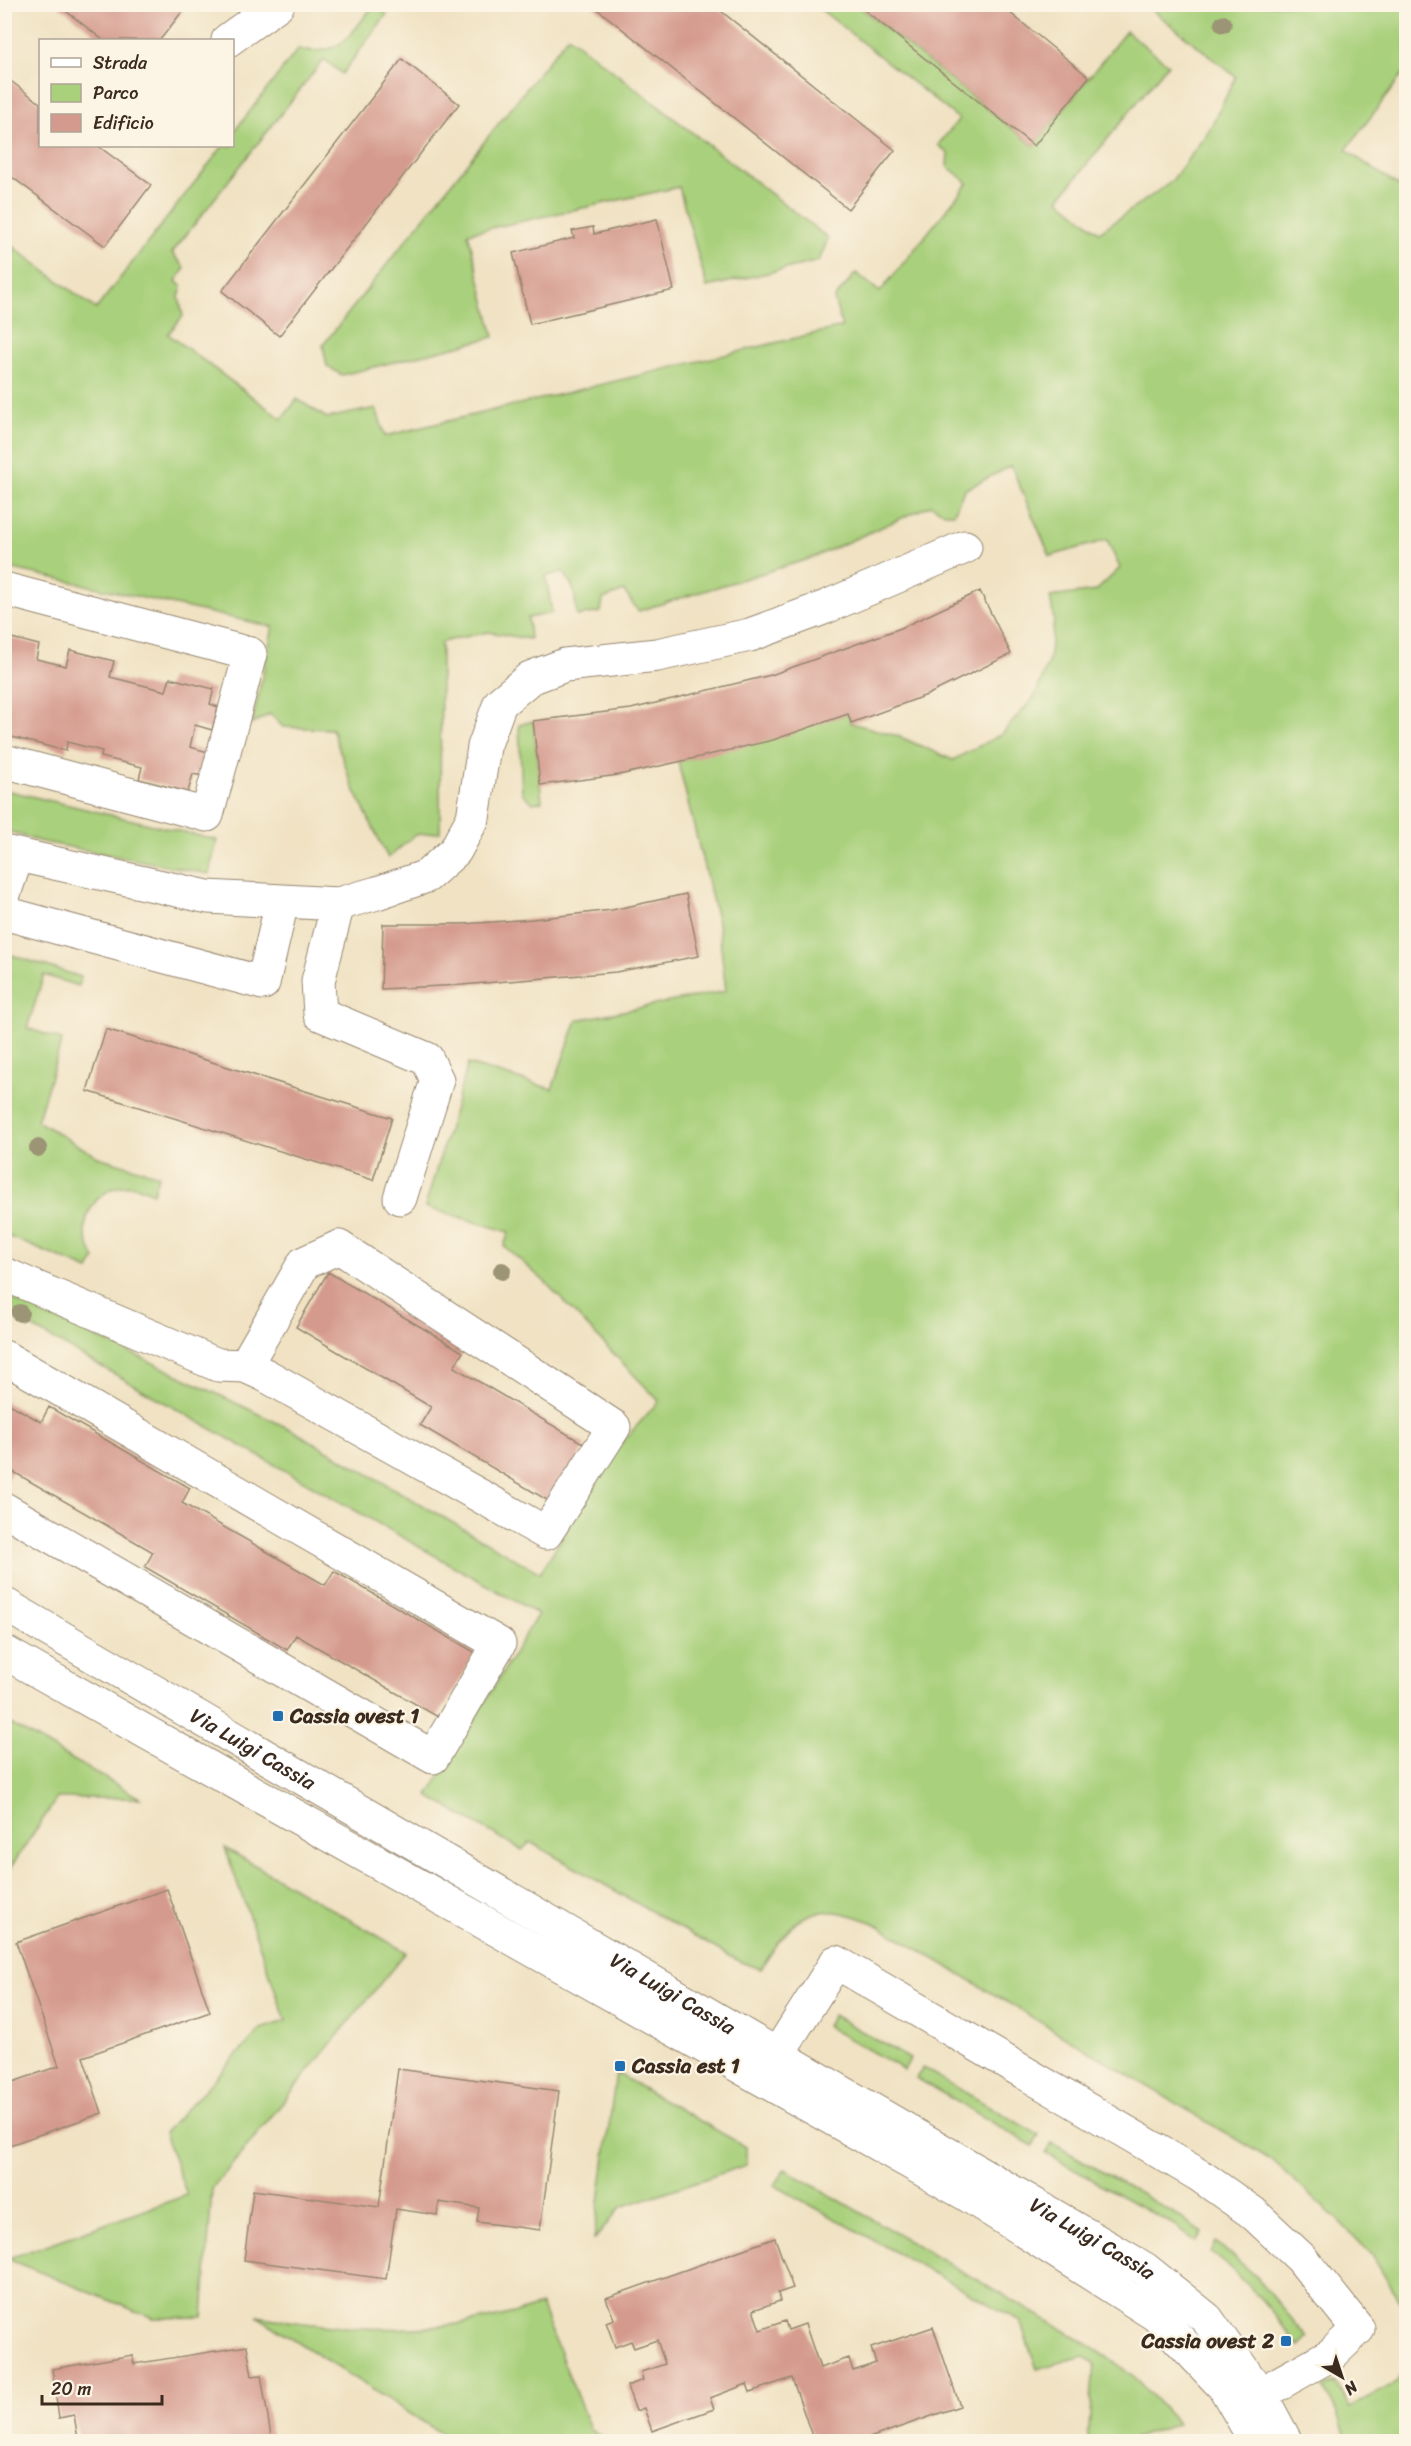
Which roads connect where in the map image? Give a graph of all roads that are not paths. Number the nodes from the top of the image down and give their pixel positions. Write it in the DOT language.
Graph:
graph roads {
  1 [pos="278,4"];
  2 [pos="229,39"];
  3 [pos="965,547"];
  4 [pos="4,589"];
  5 [pos="4,761"];
  6 [pos="11,854"];
  7 [pos="4,894"];
  8 [pos="282,902"];
  9 [pos="338,904"];
  10 [pos="4,913"];
  11 [pos="400,1198"];
  12 [pos="4,1274"];
  13 [pos="4,1357"];
  14 [pos="245,1365"];
  15 [pos="4,1509"];
  16 [pos="4,1605"];
  17 [pos="4,1652"];
  18 [pos="777,2055"];
  19 [pos="1260,2394"];
  20 [pos="1256,2442"];
  21 [pos="1286,2442"];
  1 -- 2 [label="street"];
  3 -- 9 [label="street"];
  4 -- 5 [label="street"];
  6 -- 7 [label="street"];
  6 -- 8 [label="street"];
  8 -- 9 [label="street"];
  8 -- 10 [label="street"];
  9 -- 11 [label="street"];
  12 -- 14 [label="street"];
  13 -- 15 [label="street"];
  14 -- 14 [label="street"];
  16 -- 18 [label="street, Via Luigi Cassia"];
  17 -- 20 [label="street, Via Luigi Cassia"];
  18 -- 19 [label="street, Via Luigi Cassia"];
  18 -- 19 [label="street"];
  19 -- 21 [label="street, Via Luigi Cassia"];
}
